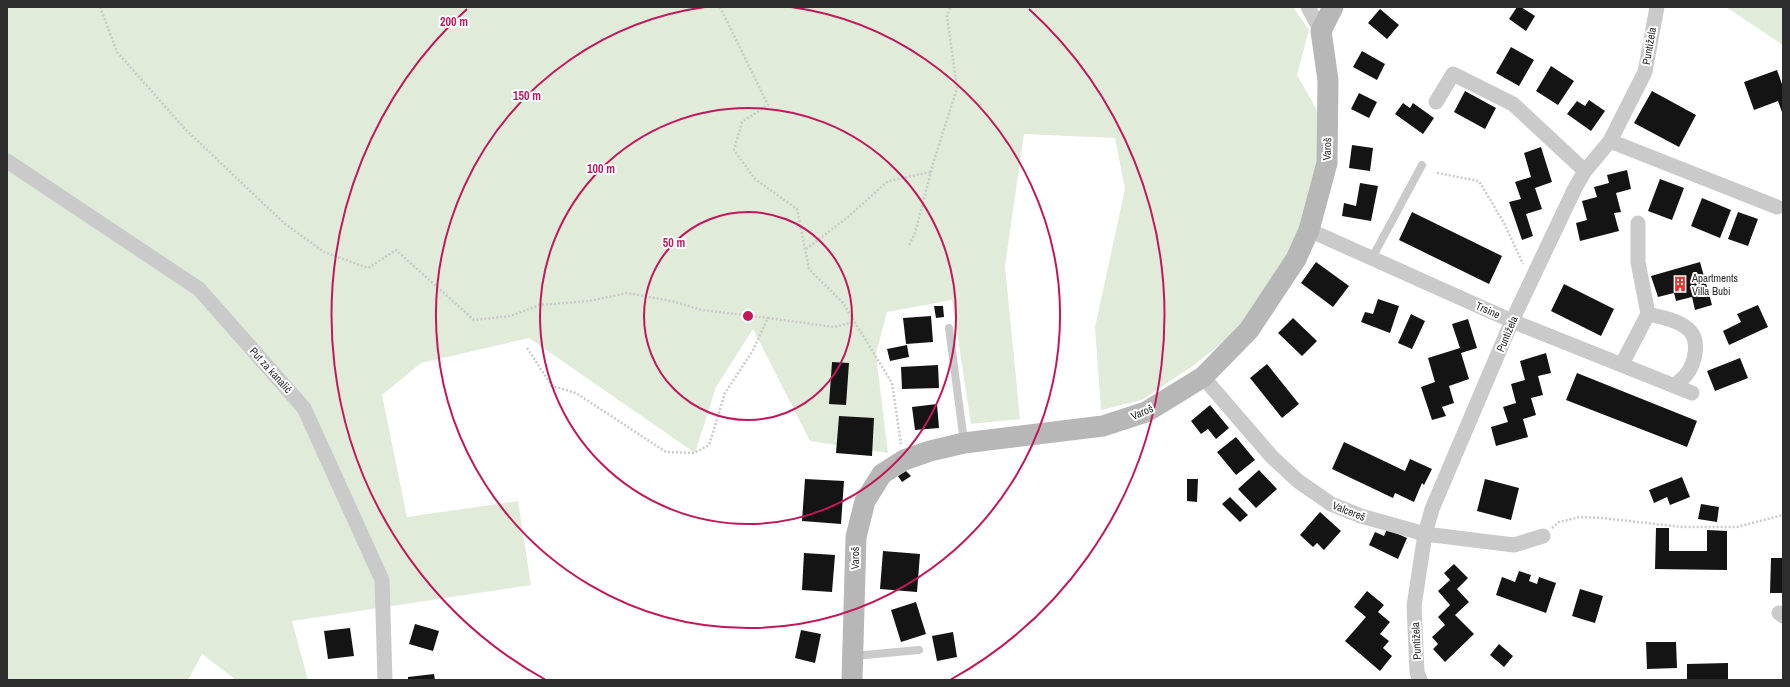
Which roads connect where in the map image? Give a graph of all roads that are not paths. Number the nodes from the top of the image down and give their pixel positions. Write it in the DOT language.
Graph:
graph roads {
  1 [pos="1308,7"];
  2 [pos="1333,7"];
  3 [pos="1657,7"];
  4 [pos="1321,31"];
  5 [pos="1436,102"];
  6 [pos="1610,141"];
  7 [pos="7,161"];
  8 [pos="1422,165"];
  9 [pos="1585,171"];
  10 [pos="1778,207"];
  11 [pos="1638,223"];
  12 [pos="1309,230"];
  13 [pos="1372,258"];
  14 [pos="1648,314"];
  15 [pos="1512,320"];
  16 [pos="949,328"];
  17 [pos="1622,364"];
  18 [pos="1203,376"];
  19 [pos="1675,386"];
  20 [pos="1692,393"];
  21 [pos="964,443"];
  22 [pos="1425,534"];
  23 [pos="1543,536"];
  24 [pos="919,650"];
  25 [pos="853,656"];
  26 [pos="385,680"];
  27 [pos="852,680"];
  28 [pos="1420,680"];
  1 -- 4 [label="street"];
  2 -- 4 [label="main road"];
  3 -- 6 [label="street, Puntižela"];
  4 -- 12 [label="main road, Varoš"];
  5 -- 9 [label="street"];
  6 -- 9 [label="street, Puntižela"];
  6 -- 10 [label="street"];
  7 -- 26 [label="street, Put za kanalić"];
  8 -- 13 [label="lane"];
  9 -- 15 [label="street, Puntižela"];
  11 -- 14 [label="street"];
  12 -- 13 [label="street, Trsine"];
  12 -- 18 [label="main road, Varoš"];
  13 -- 15 [label="street, Trsine"];
  14 -- 17 [label="street"];
  14 -- 19 [label="street"];
  15 -- 17 [label="street, Trsine"];
  15 -- 22 [label="street, Puntižela"];
  16 -- 21 [label="lane"];
  17 -- 19 [label="street, Trsine"];
  18 -- 21 [label="main road, Varoš"];
  18 -- 22 [label="street, Valcereš"];
  19 -- 20 [label="street, Trsine"];
  21 -- 25 [label="main road, Varoš"];
  22 -- 23 [label="street, Valcereš"];
  22 -- 28 [label="street, Puntižela"];
  24 -- 25 [label="lane"];
  25 -- 27 [label="main road, Varoš"];
}
